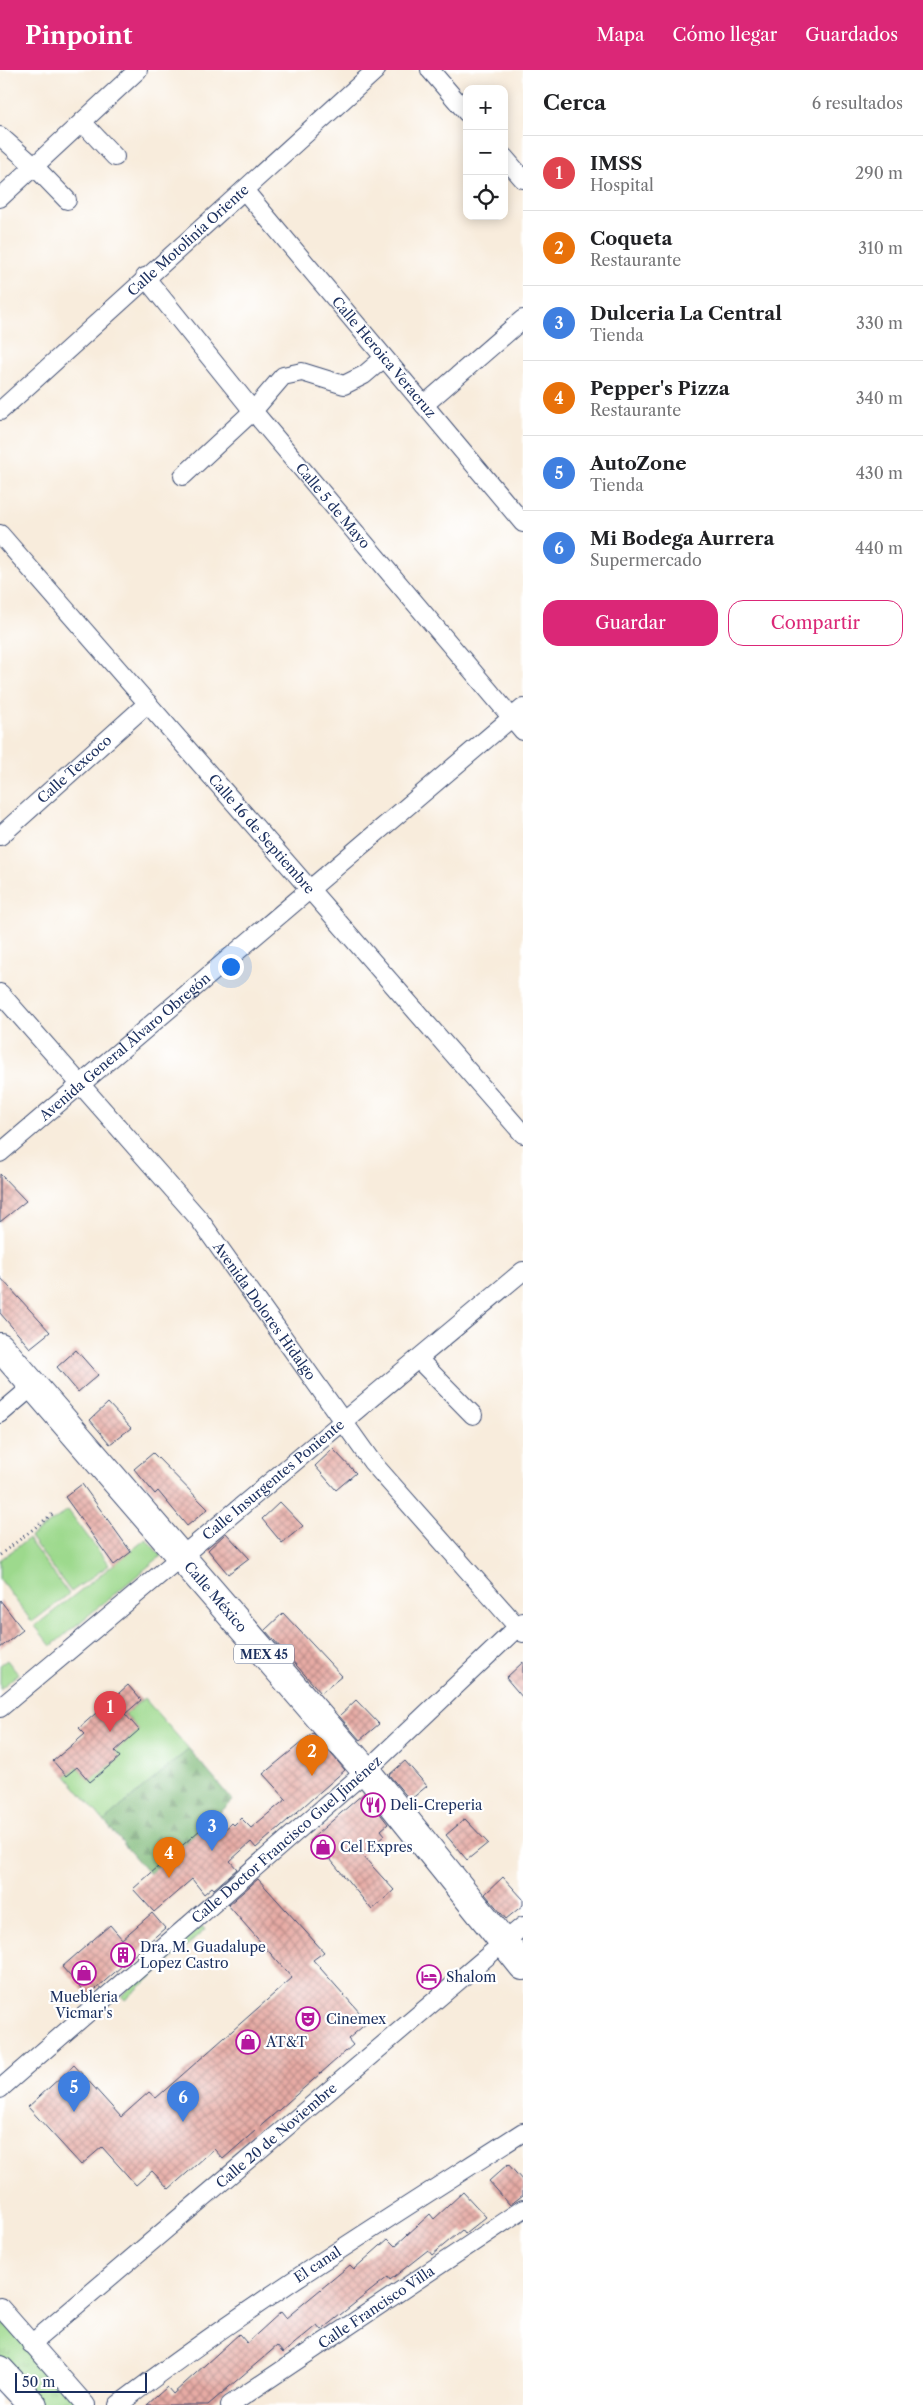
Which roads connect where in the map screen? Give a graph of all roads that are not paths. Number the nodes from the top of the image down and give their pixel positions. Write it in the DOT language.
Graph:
graph roads {
  1 [pos="138,70"];
  2 [pos="376,70"];
  3 [pos="430,70"];
  4 [pos="463,108"];
  5 [pos="82,122"];
  6 [pos="0,136"];
  7 [pos="115,157"];
  8 [pos="508,162"];
  9 [pos="34,166"];
  10 [pos="523,179"];
  11 [pos="244,190"];
  12 [pos="0,198"];
  13 [pos="67,200"];
  14 [pos="145,277"];
  15 [pos="523,319"];
  16 [pos="384,358"];
  17 [pos="424,405"];
  18 [pos="0,411"];
  19 [pos="253,411"];
  20 [pos="183,476"];
  21 [pos="523,523"];
  22 [pos="0,534"];
  23 [pos="148,703"];
  24 [pos="519,719"];
  25 [pos="0,836"];
  26 [pos="311,890"];
  27 [pos="1,995"];
  28 [pos="82,1085"];
  29 [pos="523,1134"];
  30 [pos="0,1153"];
  31 [pos="523,1271"];
  32 [pos="0,1347"];
  33 [pos="418,1359"];
  34 [pos="33,1386"];
  35 [pos="0,1414"];
  36 [pos="472,1415"];
  37 [pos="343,1421"];
  38 [pos="181,1557"];
  39 [pos="521,1627"];
  40 [pos="0,1708"];
  41 [pos="366,1771"];
  42 [pos="513,1934"];
  43 [pos="523,1966"];
  44 [pos="0,2089"];
  45 [pos="523,2132"];
  46 [pos="523,2209"];
  47 [pos="0,2307"];
  48 [pos="31,2344"];
  49 [pos="0,2370"];
  50 [pos="32,2405"];
  51 [pos="86,2405"];
  52 [pos="118,2405"];
  53 [pos="230,2405"];
  1 -- 5 [label="street"];
  2 -- 11 [label="street, Calle Motolinía Oriente"];
  3 -- 4 [label="street"];
  5 -- 7 [label="street"];
  5 -- 9 [label="street"];
  6 -- 9 [label="street"];
  8 -- 10 [label="street"];
  9 -- 12 [label="street"];
  9 -- 13 [label="street"];
  11 -- 14 [label="street, Calle Motolinía Oriente"];
  11 -- 16 [label="street, Calle Heroica Veracruz"];
  14 -- 18 [label="street, Calle Motolinía Oriente"];
  14 -- 19 [label="street, Calle 5 de Mayo"];
  15 -- 17 [label="street"];
  16 -- 17 [label="street, Calle Heroica Veracruz"];
  16 -- 19 [label="street"];
  17 -- 21 [label="street, Calle Heroica Veracruz"];
  19 -- 20 [label="street"];
  19 -- 24 [label="street, Calle 5 de Mayo"];
  22 -- 23 [label="street, Calle 16 de Septiembre"];
  23 -- 25 [label="street, Calle Texcoco"];
  23 -- 26 [label="street, Calle 16 de Septiembre"];
  24 -- 26 [label="street, Avenida General Álvaro Obregón"];
  26 -- 28 [label="street, Avenida General Álvaro Obregón"];
  26 -- 29 [label="street, Calle 16 de Septiembre"];
  27 -- 28 [label="street, Avenida Dolores Hidalgo"];
  28 -- 30 [label="street, Avenida General Álvaro Obregón"];
  28 -- 37 [label="street, Avenida Dolores Hidalgo"];
  31 -- 33 [label="street, Calle Insurgentes Poniente"];
  32 -- 34 [label="main road, Calle México / MEX 45"];
  33 -- 36 [label="street"];
  33 -- 37 [label="street, Calle Insurgentes Poniente"];
  34 -- 35 [label="street"];
  34 -- 38 [label="main road, Calle México / MEX 45"];
  37 -- 38 [label="street, Calle Insurgentes Poniente"];
  37 -- 39 [label="street, Avenida Dolores Hidalgo"];
  38 -- 40 [label="street, Calle Insurgentes Poniente"];
  38 -- 41 [label="main road, Calle México / MEX 45"];
  39 -- 41 [label="street, Calle Doctor Francisco Guel Jiménez"];
  41 -- 42 [label="main road, Calle México / MEX 45"];
  41 -- 44 [label="street, Calle Doctor Francisco Guel Jiménez"];
  42 -- 43 [label="main road, Calle México / MEX 45"];
  42 -- 48 [label="street, Calle 20 de Noviembre"];
  45 -- 52 [label="street, El canal"];
  46 -- 53 [label="street, Calle Francisco Villa"];
  47 -- 48 [label="street"];
  48 -- 51 [label="street"];
  49 -- 50 [label="main road"];
}
